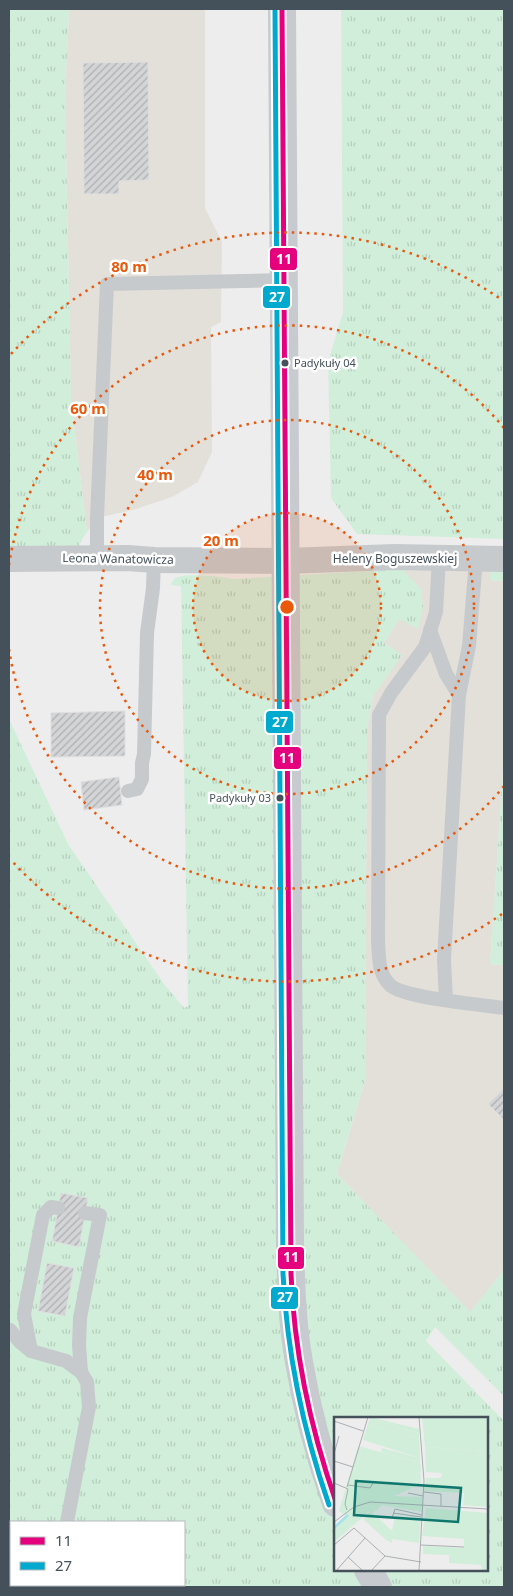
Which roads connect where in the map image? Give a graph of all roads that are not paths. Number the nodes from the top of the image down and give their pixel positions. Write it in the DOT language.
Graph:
graph roads {
  1 [pos="282,9"];
  2 [pos="284,280"];
  3 [pos="97,558"];
  4 [pos="439,558"];
  5 [pos="9,559"];
  6 [pos="476,559"];
  7 [pos="154,560"];
  8 [pos="504,560"];
  9 [pos="286,561"];
  10 [pos="430,630"];
  11 [pos="459,695"];
  12 [pos="128,791"];
  13 [pos="446,1000"];
  14 [pos="504,1008"];
  15 [pos="58,1208"];
  16 [pos="85,1213"];
  17 [pos="10,1330"];
  18 [pos="31,1351"];
  19 [pos="81,1372"];
  20 [pos="334,1497"];
  21 [pos="67,1521"];
  22 [pos="369,1571"];
  23 [pos="378,1587"];
  1 -- 2 [label="street"];
  2 -- 3 [label="lane"];
  2 -- 9 [label="street"];
  3 -- 5 [label="street, Leona Wanatowicza"];
  3 -- 7 [label="street, Leona Wanatowicza"];
  4 -- 6 [label="street, Heleny Boguszewskiej"];
  4 -- 9 [label="street, Heleny Boguszewskiej"];
  4 -- 10 [label="lane"];
  6 -- 8 [label="street, Heleny Boguszewskiej"];
  6 -- 11 [label="lane"];
  7 -- 9 [label="street, Leona Wanatowicza"];
  7 -- 12 [label="lane"];
  9 -- 20 [label="street"];
  10 -- 11 [label="lane"];
  10 -- 13 [label="lane"];
  11 -- 13 [label="lane"];
  13 -- 14 [label="lane"];
  15 -- 18 [label="lane"];
  16 -- 19 [label="lane"];
  17 -- 18 [label="lane"];
  18 -- 19 [label="lane"];
  19 -- 21 [label="lane"];
  22 -- 23 [label="street"];
}
